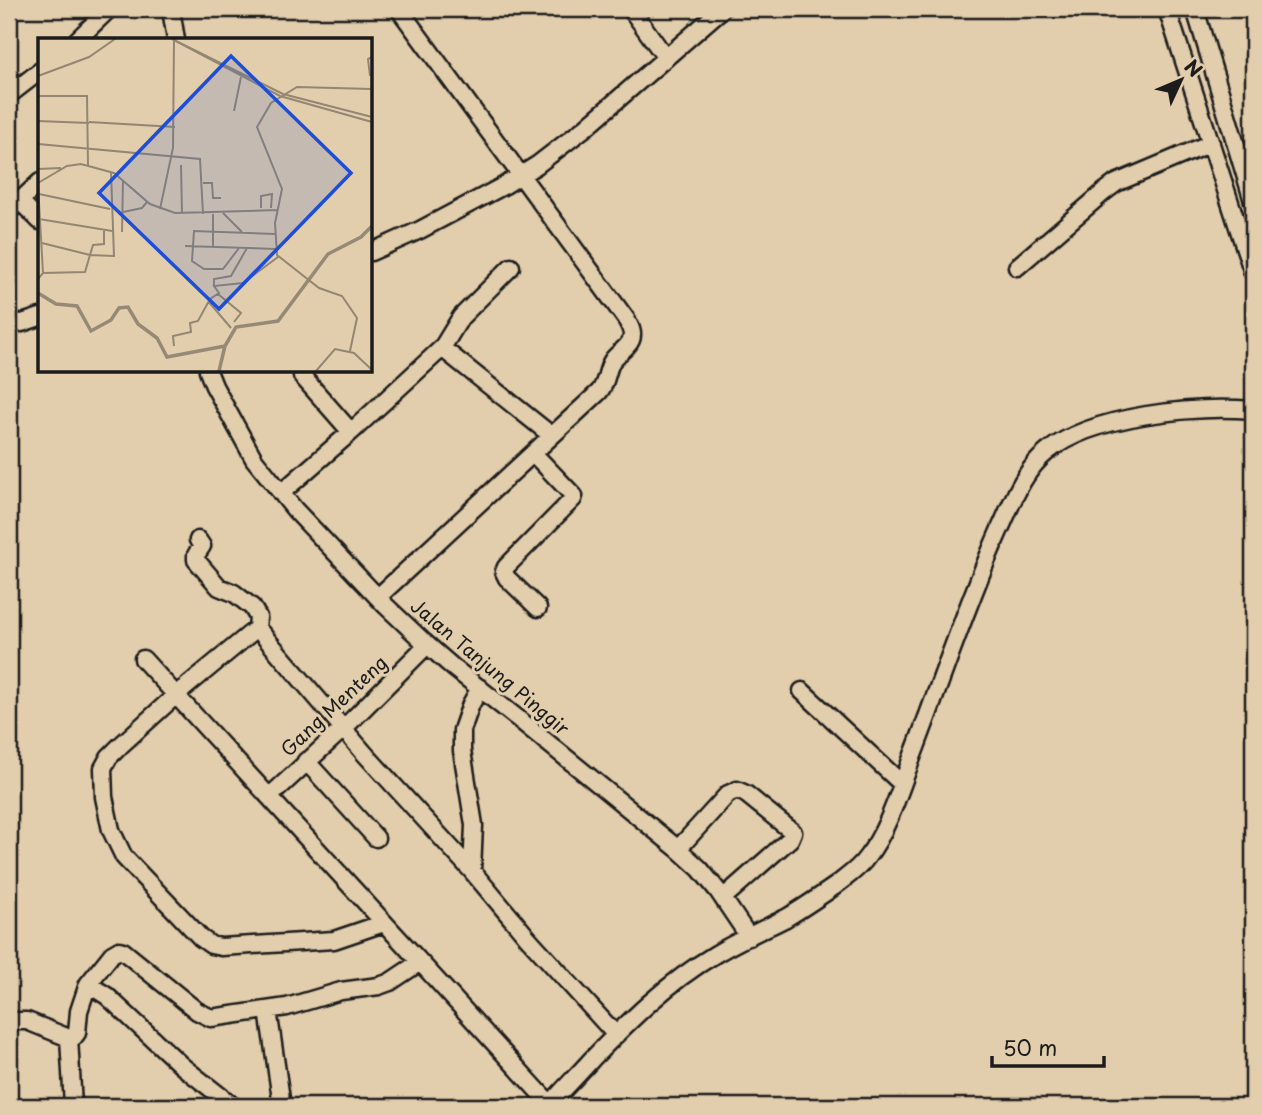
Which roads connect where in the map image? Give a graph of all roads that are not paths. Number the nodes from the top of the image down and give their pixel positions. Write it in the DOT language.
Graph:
graph roads {
  1 [pos="109,9"];
  2 [pos="171,9"];
  3 [pos="399,9"];
  4 [pos="631,9"];
  5 [pos="722,9"];
  6 [pos="1167,9"];
  7 [pos="1195,9"];
  8 [pos="79,38"];
  9 [pos="176,38"];
  10 [pos="666,58"];
  11 [pos="38,73"];
  12 [pos="9,95"];
  13 [pos="1211,142"];
  14 [pos="520,176"];
  15 [pos="38,184"];
  16 [pos="1253,201"];
  17 [pos="14,206"];
  18 [pos="38,221"];
  19 [pos="373,252"];
  20 [pos="511,267"];
  21 [pos="1017,267"];
  22 [pos="1253,273"];
  23 [pos="38,318"];
  24 [pos="9,322"];
  25 [pos="442,348"];
  26 [pos="209,373"];
  27 [pos="302,376"];
  28 [pos="1253,410"];
  29 [pos="351,432"];
  30 [pos="551,435"];
  31 [pos="533,453"];
  32 [pos="281,493"];
  33 [pos="198,540"];
  34 [pos="378,597"];
  35 [pos="538,608"];
  36 [pos="257,628"];
  37 [pos="427,645"];
  38 [pos="143,659"];
  39 [pos="480,688"];
  40 [pos="802,691"];
  41 [pos="176,695"];
  42 [pos="344,728"];
  43 [pos="306,761"];
  44 [pos="902,784"];
  45 [pos="269,797"];
  46 [pos="376,838"];
  47 [pos="678,849"];
  48 [pos="472,871"];
  49 [pos="723,898"];
  50 [pos="384,923"];
  51 [pos="749,937"];
  52 [pos="420,962"];
  53 [pos="88,984"];
  54 [pos="268,1010"];
  55 [pos="9,1021"];
  56 [pos="616,1035"];
  57 [pos="69,1038"];
  58 [pos="549,1105"];
  59 [pos="73,1106"];
  60 [pos="233,1106"];
  61 [pos="282,1106"];
  1 -- 8 [label="street"];
  2 -- 9 [label="street"];
  3 -- 14 [label="street"];
  4 -- 10 [label="street"];
  5 -- 10 [label="street"];
  6 -- 13 [label="street"];
  7 -- 16 [label="street"];
  10 -- 14 [label="street"];
  11 -- 12 [label="street"];
  13 -- 21 [label="street"];
  13 -- 22 [label="street"];
  14 -- 19 [label="street"];
  14 -- 30 [label="street"];
  15 -- 17 [label="street"];
  17 -- 18 [label="street"];
  20 -- 25 [label="street"];
  23 -- 24 [label="street"];
  25 -- 29 [label="street"];
  25 -- 30 [label="street"];
  26 -- 32 [label="street, Jalan Tanjung Pinggir"];
  27 -- 29 [label="street"];
  28 -- 44 [label="street"];
  29 -- 32 [label="street"];
  30 -- 31 [label="street"];
  31 -- 34 [label="street"];
  31 -- 35 [label="street"];
  32 -- 34 [label="street, Jalan Tanjung Pinggir"];
  33 -- 36 [label="street"];
  34 -- 37 [label="street, Jalan Tanjung Pinggir"];
  36 -- 41 [label="street"];
  36 -- 42 [label="street"];
  37 -- 39 [label="street, Jalan Tanjung Pinggir"];
  37 -- 42 [label="street, Gang Menteng"];
  38 -- 41 [label="street"];
  39 -- 47 [label="street, Jalan Tanjung Pinggir"];
  39 -- 48 [label="street"];
  40 -- 44 [label="street"];
  41 -- 45 [label="street"];
  41 -- 50 [label="street"];
  42 -- 43 [label="street, Gang Menteng"];
  42 -- 48 [label="street"];
  43 -- 45 [label="street, Gang Menteng"];
  43 -- 46 [label="street"];
  44 -- 51 [label="street"];
  45 -- 50 [label="street"];
  47 -- 49 [label="street, Jalan Tanjung Pinggir"];
  47 -- 49 [label="street"];
  48 -- 56 [label="street"];
  49 -- 51 [label="street, Jalan Tanjung Pinggir"];
  50 -- 52 [label="street"];
  51 -- 56 [label="street"];
  52 -- 54 [label="street"];
  52 -- 58 [label="street"];
  53 -- 54 [label="street"];
  53 -- 57 [label="street"];
  53 -- 60 [label="street"];
  54 -- 61 [label="street"];
  55 -- 57 [label="street"];
  56 -- 58 [label="street"];
  57 -- 59 [label="street"];
}
